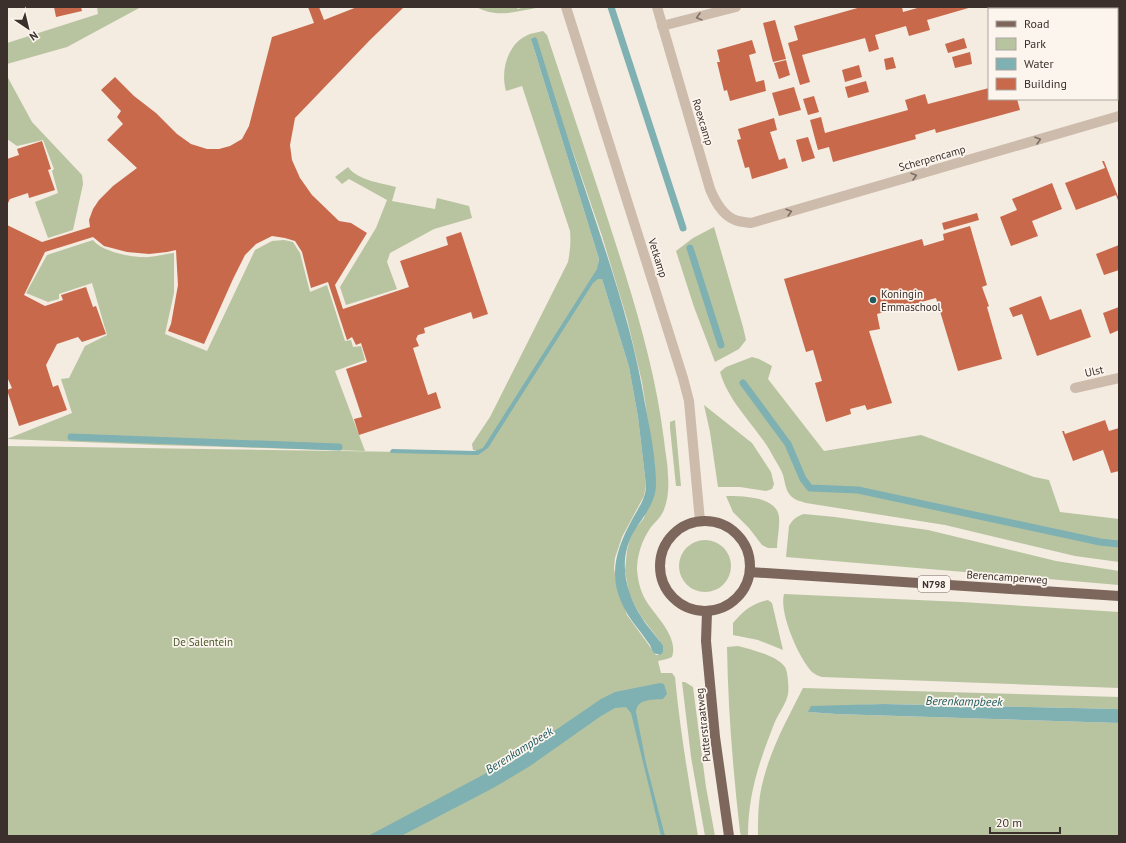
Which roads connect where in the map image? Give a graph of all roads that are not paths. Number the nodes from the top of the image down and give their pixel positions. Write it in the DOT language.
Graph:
graph roads {
  1 [pos="566,7"];
  2 [pos="657,7"];
  3 [pos="736,7"];
  4 [pos="662,26"];
  5 [pos="1119,116"];
  6 [pos="751,223"];
  7 [pos="1119,378"];
  8 [pos="1074,388"];
  9 [pos="700,521"];
  10 [pos="750,572"];
  11 [pos="1119,596"];
  12 [pos="707,612"];
  13 [pos="729,836"];
  1 -- 9 [label="street, Vetkamp"];
  2 -- 4 [label="street, Roexcamp"];
  3 -- 4 [label="street, one-way"];
  4 -- 6 [label="street, Roexcamp"];
  6 -- 5 [label="street, Scherpencamp, one-way"];
  7 -- 8 [label="street, Ulst"];
  9 -- 10 [label="main road"];
  9 -- 12 [label="main road"];
  10 -- 11 [label="main road, Berencamperweg / N798"];
  10 -- 12 [label="main road"];
  12 -- 13 [label="main road, Putterstraatweg"];
}
